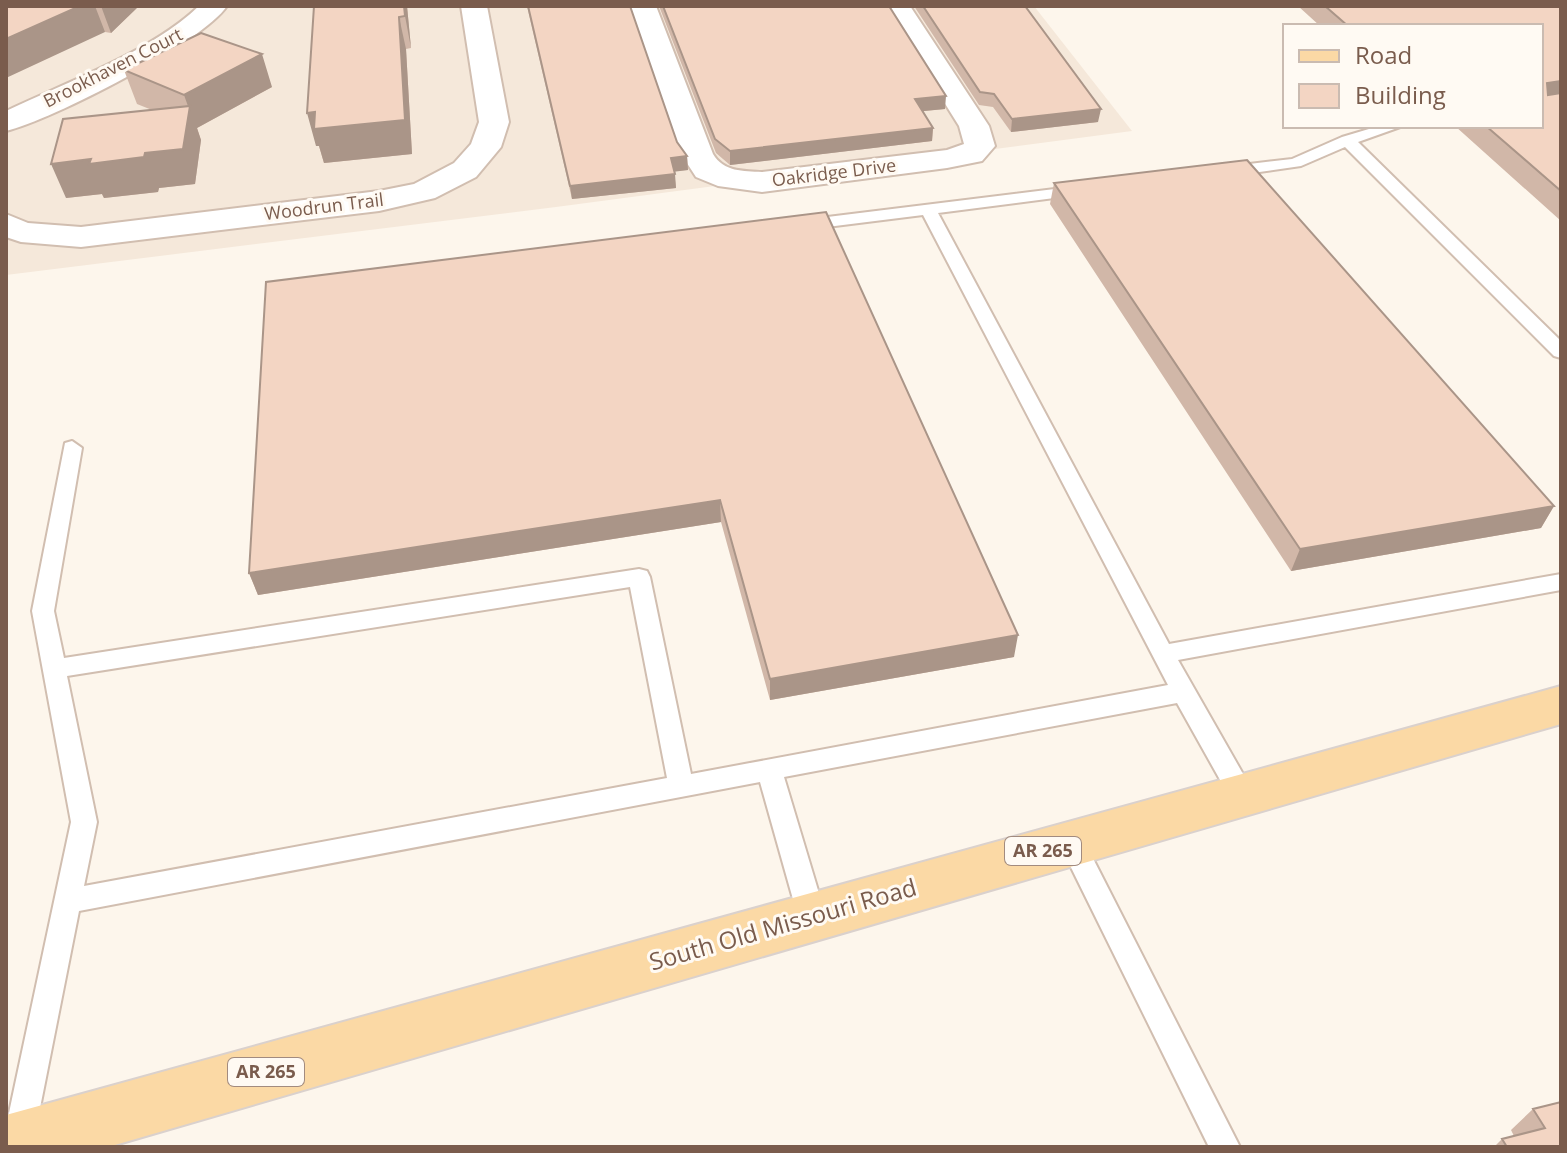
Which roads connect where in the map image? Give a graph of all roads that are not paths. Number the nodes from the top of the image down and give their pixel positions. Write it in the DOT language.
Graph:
graph roads {
  1 [pos="214,6"];
  2 [pos="474,6"];
  3 [pos="643,6"];
  4 [pos="897,6"];
  5 [pos="6,122"];
  6 [pos="1388,128"];
  7 [pos="1347,140"];
  8 [pos="1203,175"];
  9 [pos="1097,189"];
  10 [pos="929,211"];
  11 [pos="6,224"];
  12 [pos="788,226"];
  13 [pos="1561,352"];
  14 [pos="72,448"];
  15 [pos="1561,582"];
  16 [pos="1163,654"];
  17 [pos="54,669"];
  18 [pos="1183,692"];
  19 [pos="1561,705"];
  20 [pos="770,771"];
  21 [pos="681,788"];
  22 [pos="1242,795"];
  23 [pos="1072,843"];
  24 [pos="68,901"];
  25 [pos="812,917"];
  26 [pos="12,1144"];
  27 [pos="1225,1147"];
  1 -- 5 [label="street, Brookhaven Court"];
  2 -- 11 [label="street, Woodrun Trail"];
  3 -- 4 [label="street, Oakridge Drive"];
  6 -- 7 [label="lane"];
  7 -- 8 [label="lane"];
  7 -- 13 [label="lane"];
  9 -- 10 [label="lane"];
  10 -- 12 [label="lane"];
  10 -- 16 [label="lane"];
  14 -- 17 [label="lane"];
  15 -- 16 [label="lane"];
  16 -- 18 [label="lane"];
  17 -- 21 [label="lane"];
  17 -- 24 [label="lane"];
  18 -- 20 [label="lane"];
  18 -- 22 [label="lane"];
  19 -- 22 [label="main road, South Old Missouri Road / AR 265"];
  20 -- 21 [label="lane"];
  20 -- 25 [label="lane"];
  21 -- 24 [label="lane"];
  22 -- 23 [label="main road, South Old Missouri Road / AR 265"];
  23 -- 25 [label="main road, South Old Missouri Road / AR 265"];
  23 -- 27 [label="lane"];
  24 -- 26 [label="lane"];
  25 -- 26 [label="main road, South Old Missouri Road / AR 265"];
}
